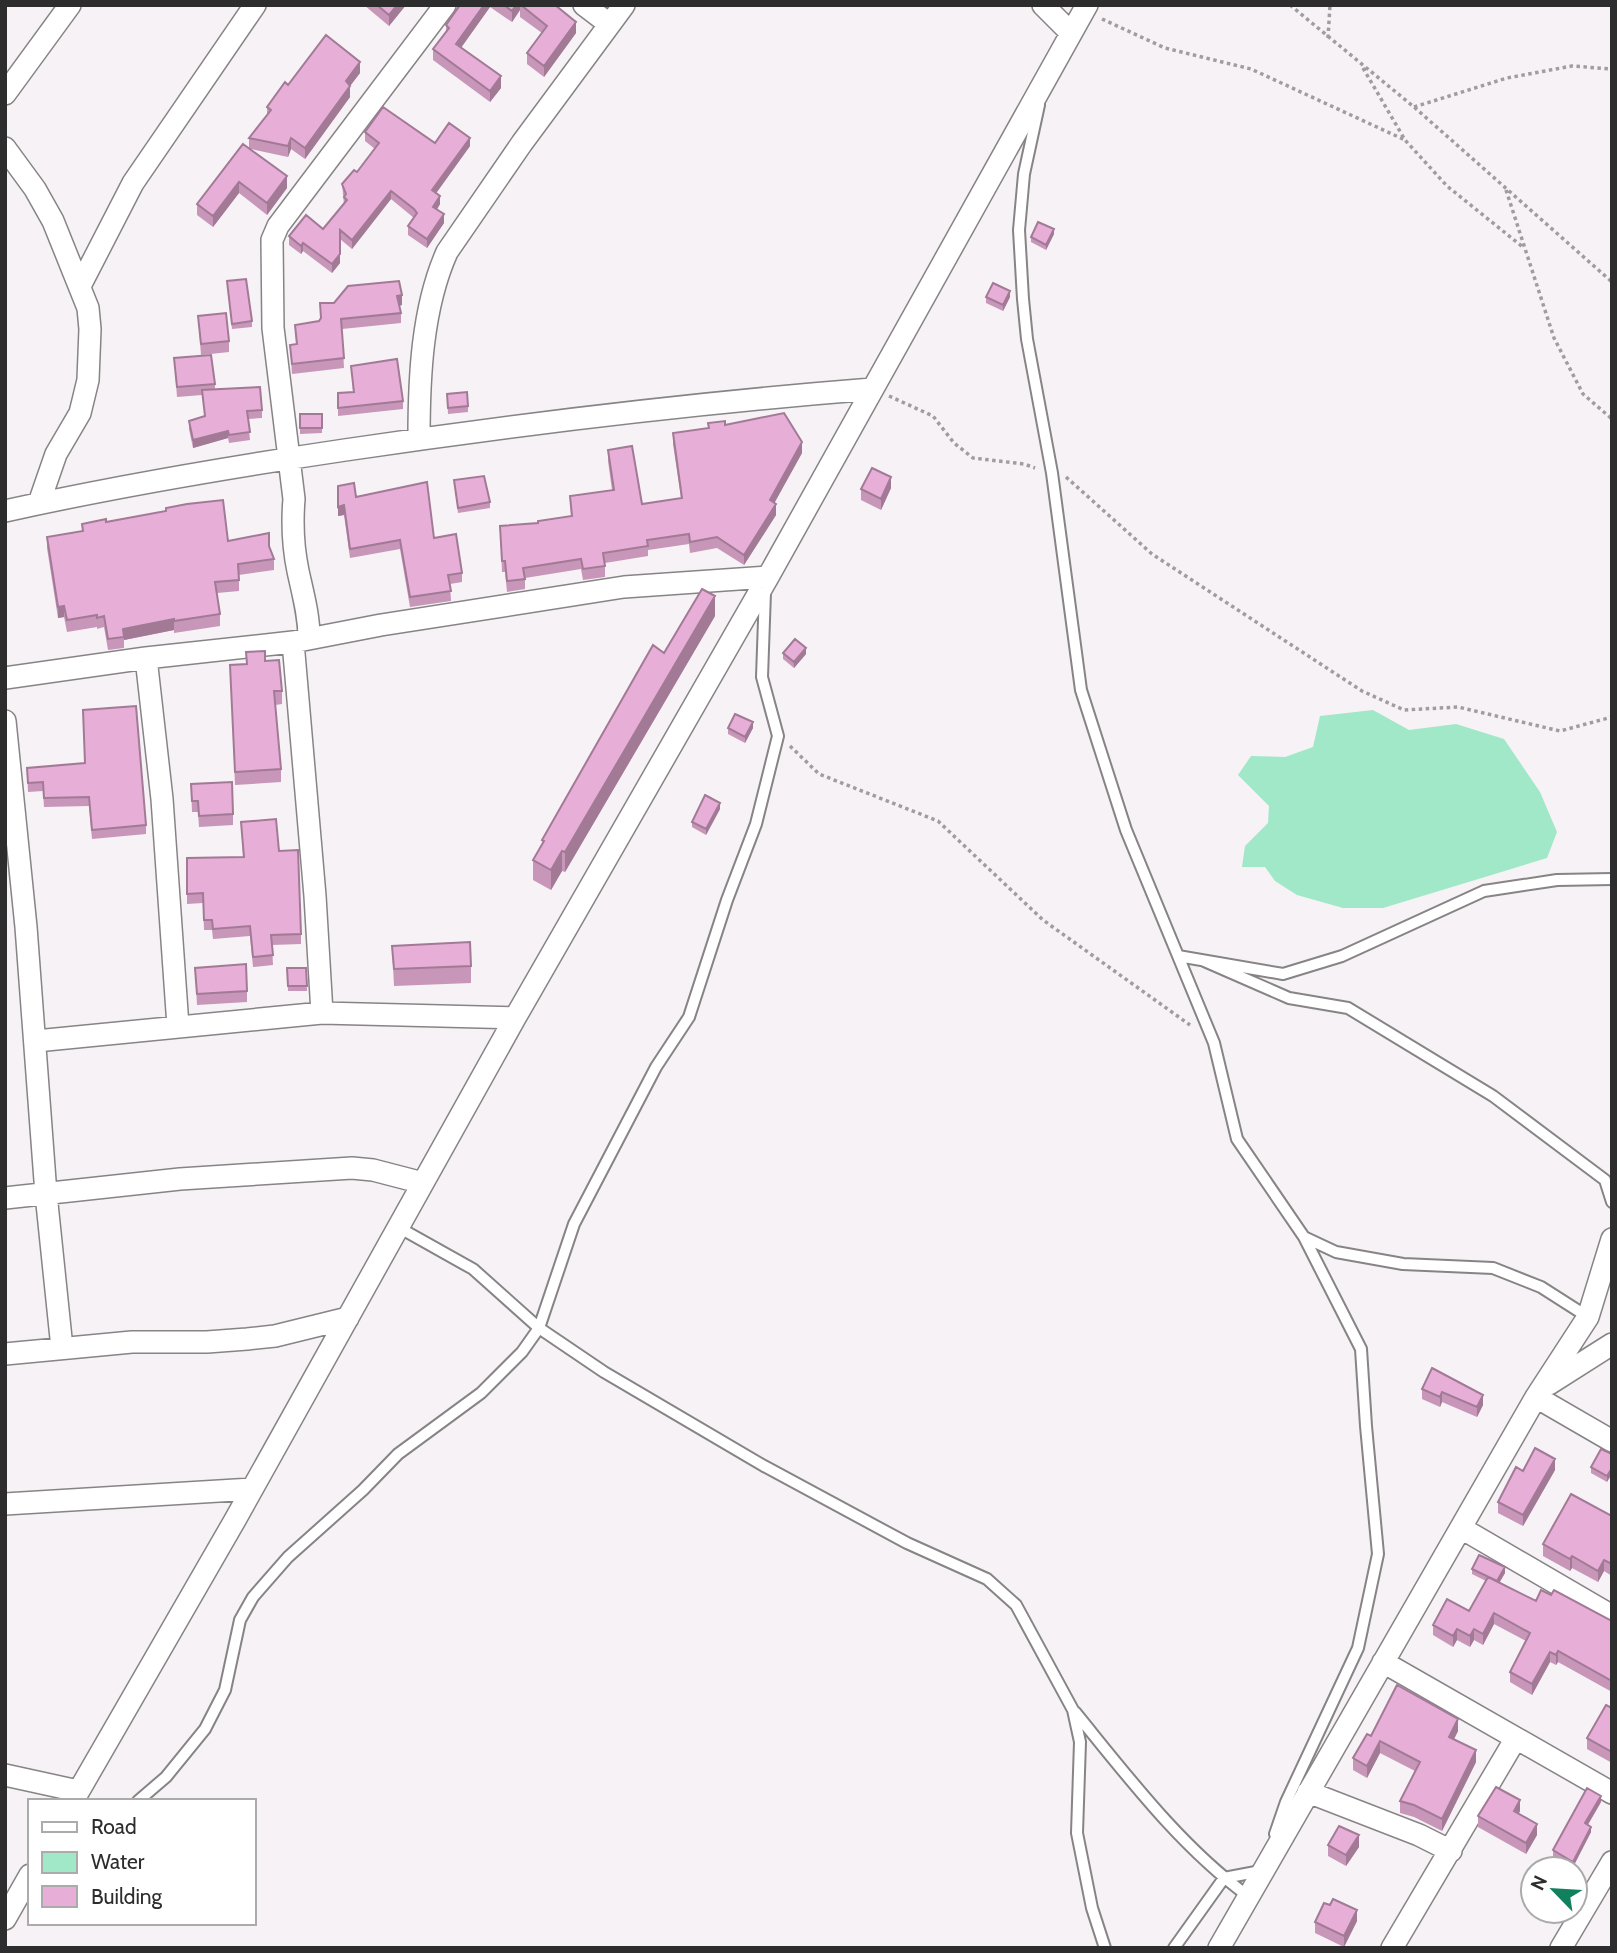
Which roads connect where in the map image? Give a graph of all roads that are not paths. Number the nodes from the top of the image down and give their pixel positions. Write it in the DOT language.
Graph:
graph roads {
  1 [pos="70,5"];
  2 [pos="255,5"];
  3 [pos="445,5"];
  4 [pos="584,5"];
  5 [pos="624,5"];
  6 [pos="1043,5"];
  7 [pos="1086,8"];
  8 [pos="609,24"];
  9 [pos="1071,33"];
  10 [pos="1046,76"];
  11 [pos="5,94"];
  12 [pos="5,148"];
  13 [pos="80,286"];
  14 [pos="872,390"];
  15 [pos="419,438"];
  16 [pos="287,458"];
  17 [pos="38,503"];
  18 [pos="5,511"];
  19 [pos="766,579"];
  20 [pos="301,640"];
  21 [pos="146,658"];
  22 [pos="5,678"];
  23 [pos="5,721"];
  24 [pos="1612,879"];
  25 [pos="1178,956"];
  26 [pos="1202,960"];
  27 [pos="322,1013"];
  28 [pos="515,1018"];
  29 [pos="178,1027"];
  30 [pos="36,1041"];
  31 [pos="423,1183"];
  32 [pos="47,1194"];
  33 [pos="5,1198"];
  34 [pos="1612,1202"];
  35 [pos="398,1227"];
  36 [pos="1304,1237"];
  37 [pos="1612,1239"];
  38 [pos="1588,1317"];
  39 [pos="348,1318"];
  40 [pos="539,1328"];
  41 [pos="1612,1344"];
  42 [pos="62,1348"];
  43 [pos="5,1354"];
  44 [pos="1539,1393"];
  45 [pos="1612,1441"];
  46 [pos="252,1489"];
  47 [pos="5,1504"];
  48 [pos="1461,1528"];
  49 [pos="1612,1616"];
  50 [pos="1383,1662"];
  51 [pos="1073,1710"];
  52 [pos="1516,1738"];
  53 [pos="5,1775"];
  54 [pos="1308,1792"];
  55 [pos="1612,1793"];
  56 [pos="76,1796"];
  57 [pos="140,1799"];
  58 [pos="1451,1851"];
  59 [pos="1612,1862"];
  60 [pos="1263,1871"];
  61 [pos="1224,1878"];
  62 [pos="27,1883"];
  63 [pos="1248,1896"];
  64 [pos="5,1919"];
  65 [pos="1105,1948"];
  66 [pos="1174,1948"];
  67 [pos="1219,1948"];
  68 [pos="1392,1948"];
  69 [pos="1561,1948"];
  1 -- 11 [label="street"];
  2 -- 13 [label="street"];
  3 -- 16 [label="street"];
  4 -- 8 [label="street"];
  5 -- 8 [label="street"];
  6 -- 9 [label="street"];
  7 -- 9 [label="street"];
  8 -- 15 [label="street"];
  9 -- 10 [label="street"];
  10 -- 14 [label="street"];
  10 -- 25 [label="lane"];
  12 -- 13 [label="street"];
  13 -- 17 [label="street"];
  14 -- 15 [label="street"];
  14 -- 19 [label="street"];
  15 -- 16 [label="street"];
  16 -- 17 [label="street"];
  16 -- 20 [label="street"];
  17 -- 18 [label="street"];
  19 -- 20 [label="street"];
  19 -- 28 [label="street"];
  19 -- 40 [label="lane"];
  20 -- 21 [label="street"];
  20 -- 27 [label="street"];
  21 -- 22 [label="street"];
  21 -- 29 [label="street"];
  23 -- 30 [label="street"];
  24 -- 26 [label="lane"];
  25 -- 26 [label="lane"];
  25 -- 36 [label="lane"];
  26 -- 34 [label="lane"];
  27 -- 28 [label="street"];
  27 -- 29 [label="street"];
  28 -- 31 [label="street"];
  29 -- 30 [label="street"];
  30 -- 32 [label="street"];
  31 -- 32 [label="street"];
  31 -- 35 [label="street"];
  32 -- 33 [label="street"];
  32 -- 42 [label="street"];
  35 -- 39 [label="street"];
  35 -- 40 [label="lane"];
  36 -- 38 [label="lane"];
  36 -- 60 [label="lane"];
  37 -- 38 [label="street"];
  38 -- 44 [label="street"];
  39 -- 42 [label="street"];
  39 -- 46 [label="street"];
  40 -- 51 [label="lane"];
  40 -- 57 [label="lane"];
  41 -- 44 [label="street"];
  42 -- 43 [label="street"];
  44 -- 45 [label="street"];
  44 -- 48 [label="street"];
  46 -- 47 [label="street"];
  46 -- 56 [label="street"];
  48 -- 49 [label="street"];
  48 -- 50 [label="street"];
  50 -- 52 [label="street"];
  50 -- 54 [label="street"];
  51 -- 61 [label="lane"];
  51 -- 65 [label="lane"];
  52 -- 55 [label="street"];
  52 -- 58 [label="street"];
  53 -- 56 [label="street"];
  54 -- 58 [label="street"];
  54 -- 60 [label="street"];
  58 -- 68 [label="street"];
  59 -- 69 [label="street"];
  60 -- 61 [label="lane"];
  60 -- 63 [label="street"];
  61 -- 63 [label="lane"];
  61 -- 66 [label="lane"];
  62 -- 64 [label="street"];
  63 -- 67 [label="street"];
}
